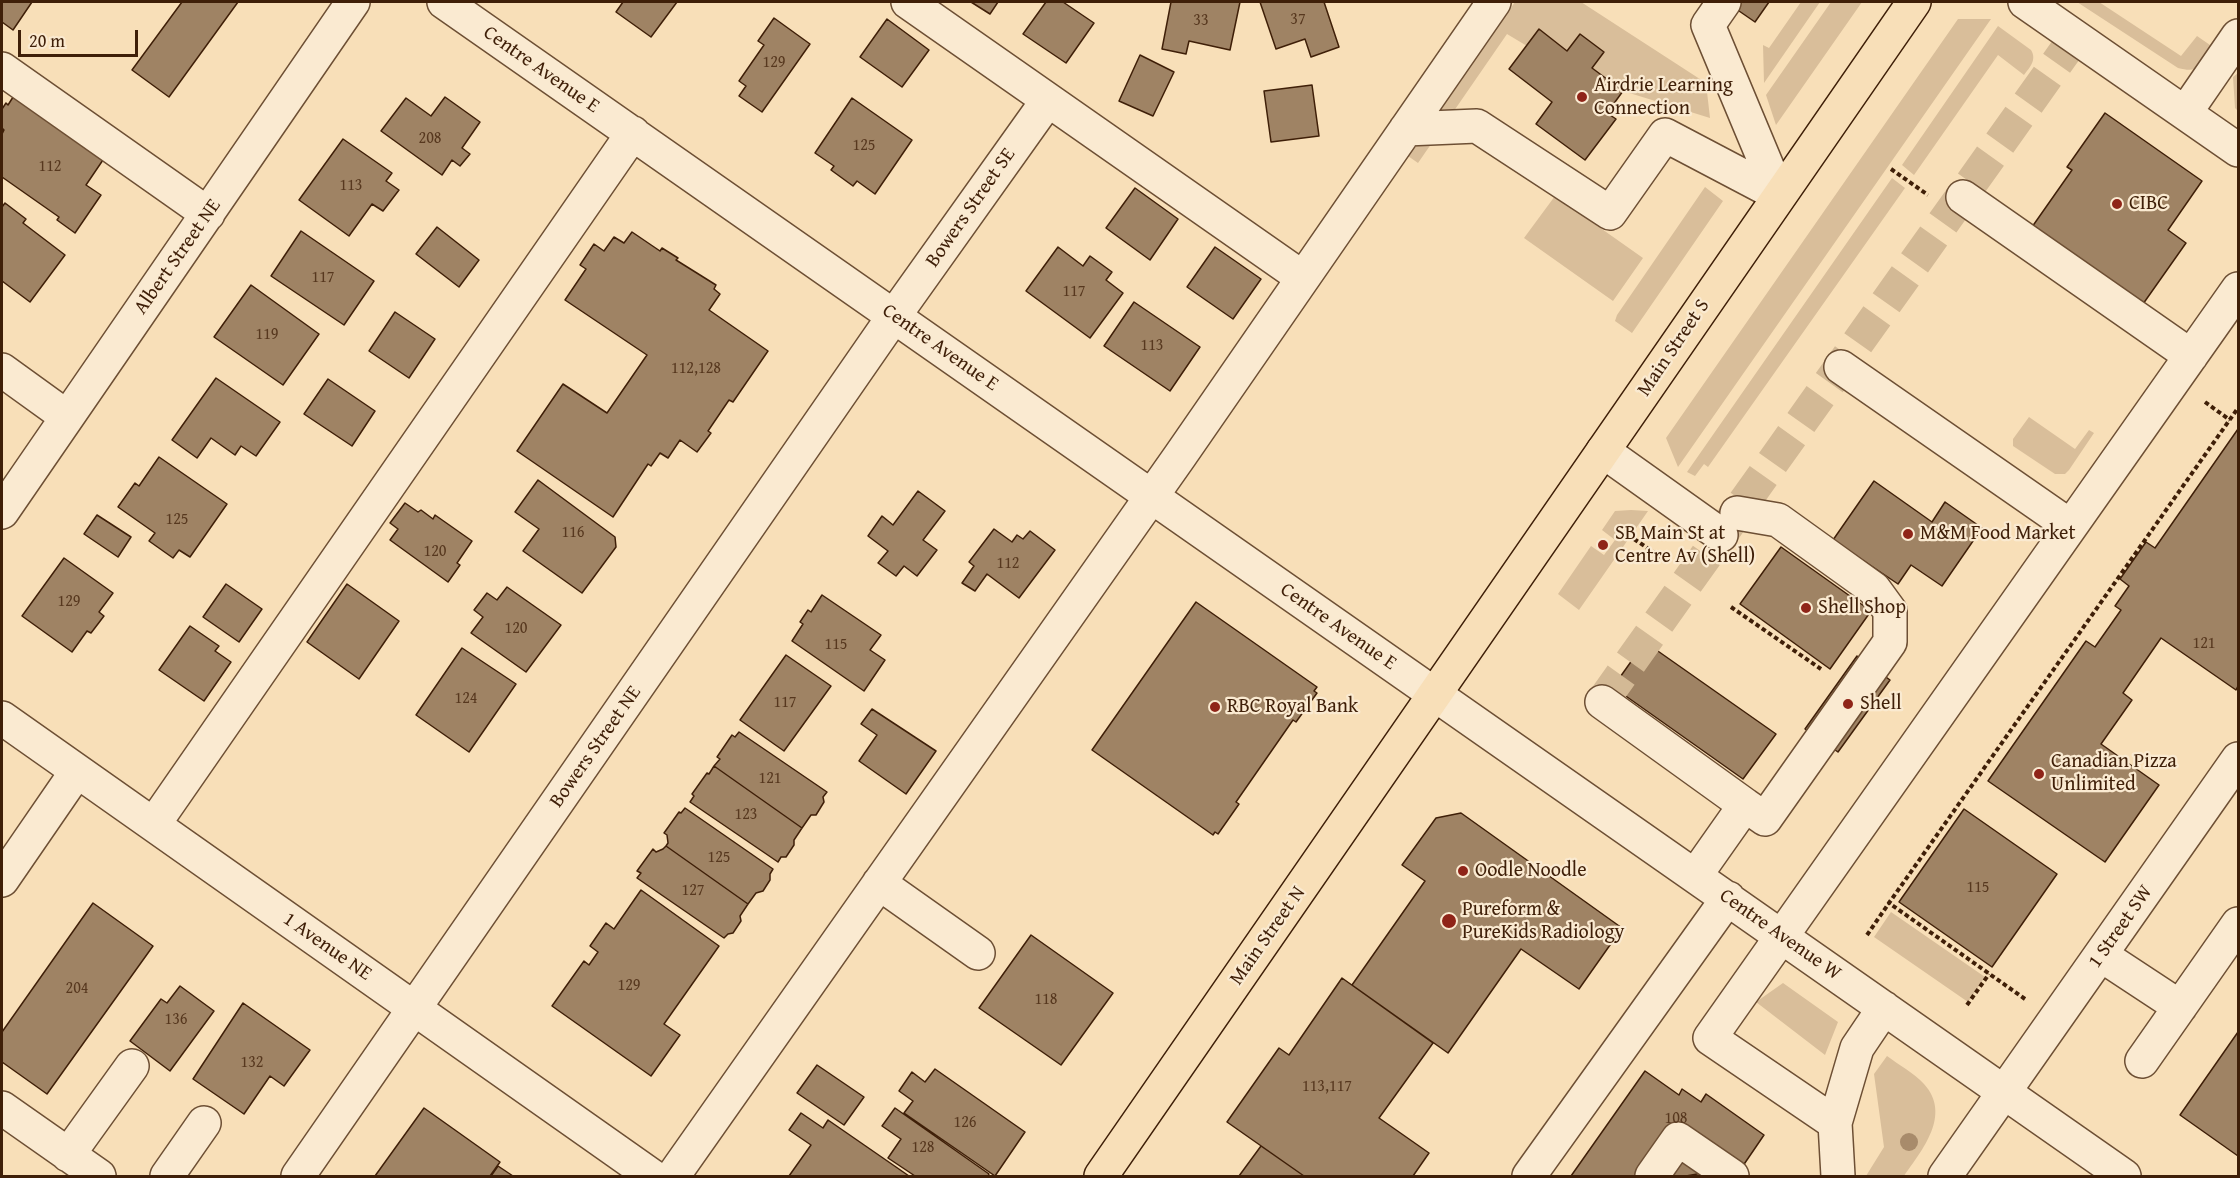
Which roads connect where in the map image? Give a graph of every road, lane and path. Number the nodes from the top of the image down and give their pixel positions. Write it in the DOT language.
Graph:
graph roads {
  1 [pos="353,2"];
  2 [pos="444,2"];
  3 [pos="908,2"];
  4 [pos="1494,2"];
  5 [pos="1724,2"];
  6 [pos="1914,2"];
  7 [pos="2025,2"];
  8 [pos="2238,36"];
  9 [pos="2,69"];
  10 [pos="1048,100"];
  11 [pos="2185,112"];
  12 [pos="1406,129"];
  13 [pos="633,133"];
  14 [pos="2238,150"];
  15 [pos="1779,195"];
  16 [pos="1963,197"];
  17 [pos="208,214"];
  18 [pos="1303,278"];
  19 [pos="2238,289"];
  20 [pos="894,316"];
  21 [pos="2191,356"];
  22 [pos="1841,367"];
  23 [pos="2,370"];
  24 [pos="2238,408"];
  25 [pos="67,417"];
  26 [pos="1603,451"];
  27 [pos="1151,496"];
  28 [pos="2,512"];
  29 [pos="2070,526"];
  30 [pos="1634,539"];
  31 [pos="1661,557"];
  32 [pos="1731,607"];
  33 [pos="1821,669"];
  34 [pos="1435,695"];
  35 [pos="1602,702"];
  36 [pos="2,718"];
  37 [pos="2238,759"];
  38 [pos="77,771"];
  39 [pos="1745,805"];
  40 [pos="154,824"];
  41 [pos="1695,876"];
  42 [pos="2,879"];
  43 [pos="879,883"];
  44 [pos="1728,898"];
  45 [pos="1889,903"];
  46 [pos="2238,924"];
  47 [pos="1780,935"];
  48 [pos="1867,935"];
  49 [pos="978,953"];
  50 [pos="2101,955"];
  51 [pos="1989,974"];
  52 [pos="2031,1003"];
  53 [pos="1968,1005"];
  54 [pos="2180,1007"];
  55 [pos="1884,1008"];
  56 [pos="414,1009"];
  57 [pos="2142,1061"];
  58 [pos="132,1066"];
  59 [pos="2005,1094"];
  60 [pos="2,1108"];
  61 [pos="204,1123"];
  62 [pos="1835,1123"];
  63 [pos="68,1155"];
  64 [pos="99,1176"];
  65 [pos="167,1176"];
  66 [pos="298,1176"];
  67 [pos="652,1176"];
  68 [pos="673,1176"];
  69 [pos="1101,1176"];
  70 [pos="1529,1176"];
  71 [pos="1652,1176"];
  72 [pos="1732,1176"];
  73 [pos="1838,1176"];
  74 [pos="1945,1176"];
  75 [pos="2124,1176"];
  1 -- 17 [label="street, Albert Street NE"];
  2 -- 13 [label="street, Centre Avenue E"];
  3 -- 10 [label="street"];
  4 -- 12 [label="street"];
  5 -- 15 [label="street"];
  6 -- 15 [label="main road, Main Street S"];
  7 -- 11 [label="street"];
  8 -- 11 [label="street"];
  9 -- 17 [label="street"];
  10 -- 18 [label="street"];
  10 -- 20 [label="street, Bowers Street SE"];
  11 -- 14 [label="street"];
  12 -- 15 [label="street"];
  12 -- 18 [label="street"];
  13 -- 20 [label="street, Centre Avenue E"];
  13 -- 40 [label="street"];
  15 -- 26 [label="main road, Main Street S"];
  16 -- 21 [label="street"];
  17 -- 25 [label="street, Albert Street NE"];
  18 -- 27 [label="street"];
  19 -- 21 [label="street"];
  20 -- 27 [label="street, Centre Avenue E"];
  20 -- 56 [label="street, Bowers Street NE"];
  21 -- 29 [label="street"];
  22 -- 29 [label="street"];
  23 -- 25 [label="street"];
  24 -- 45 [label="path"];
  25 -- 28 [label="street, Albert Street NE"];
  26 -- 34 [label="main road, Main Street S"];
  26 -- 39 [label="street"];
  27 -- 34 [label="street, Centre Avenue E"];
  27 -- 43 [label="street"];
  29 -- 47 [label="street"];
  30 -- 31 [label="path"];
  32 -- 33 [label="path"];
  34 -- 41 [label="street, Centre Avenue W"];
  34 -- 69 [label="main road, Main Street N"];
  35 -- 39 [label="street"];
  36 -- 38 [label="street, 1 Avenue NE"];
  37 -- 50 [label="street, 1 Street SW"];
  38 -- 40 [label="street, 1 Avenue NE"];
  38 -- 42 [label="street"];
  39 -- 41 [label="street"];
  40 -- 56 [label="street, 1 Avenue NE"];
  41 -- 44 [label="street, Centre Avenue W"];
  43 -- 49 [label="street"];
  43 -- 68 [label="street"];
  44 -- 47 [label="street, Centre Avenue W"];
  44 -- 70 [label="street"];
  45 -- 48 [label="path"];
  45 -- 51 [label="path"];
  46 -- 54 [label="street"];
  47 -- 55 [label="street, Centre Avenue W"];
  47 -- 62 [label="street"];
  50 -- 54 [label="street"];
  50 -- 59 [label="street, 1 Street SW"];
  51 -- 52 [label="path"];
  51 -- 53 [label="path"];
  54 -- 57 [label="street"];
  55 -- 59 [label="street, Centre Avenue W"];
  55 -- 62 [label="street"];
  56 -- 66 [label="street, Bowers Street NE"];
  56 -- 67 [label="street, 1 Avenue NE"];
  58 -- 63 [label="street"];
  59 -- 74 [label="street, 1 Street SW"];
  59 -- 75 [label="street, Centre Avenue W"];
  60 -- 63 [label="street"];
  61 -- 65 [label="street"];
  62 -- 73 [label="street"];
  63 -- 64 [label="street"];
  71 -- 72 [label="street"];
}
